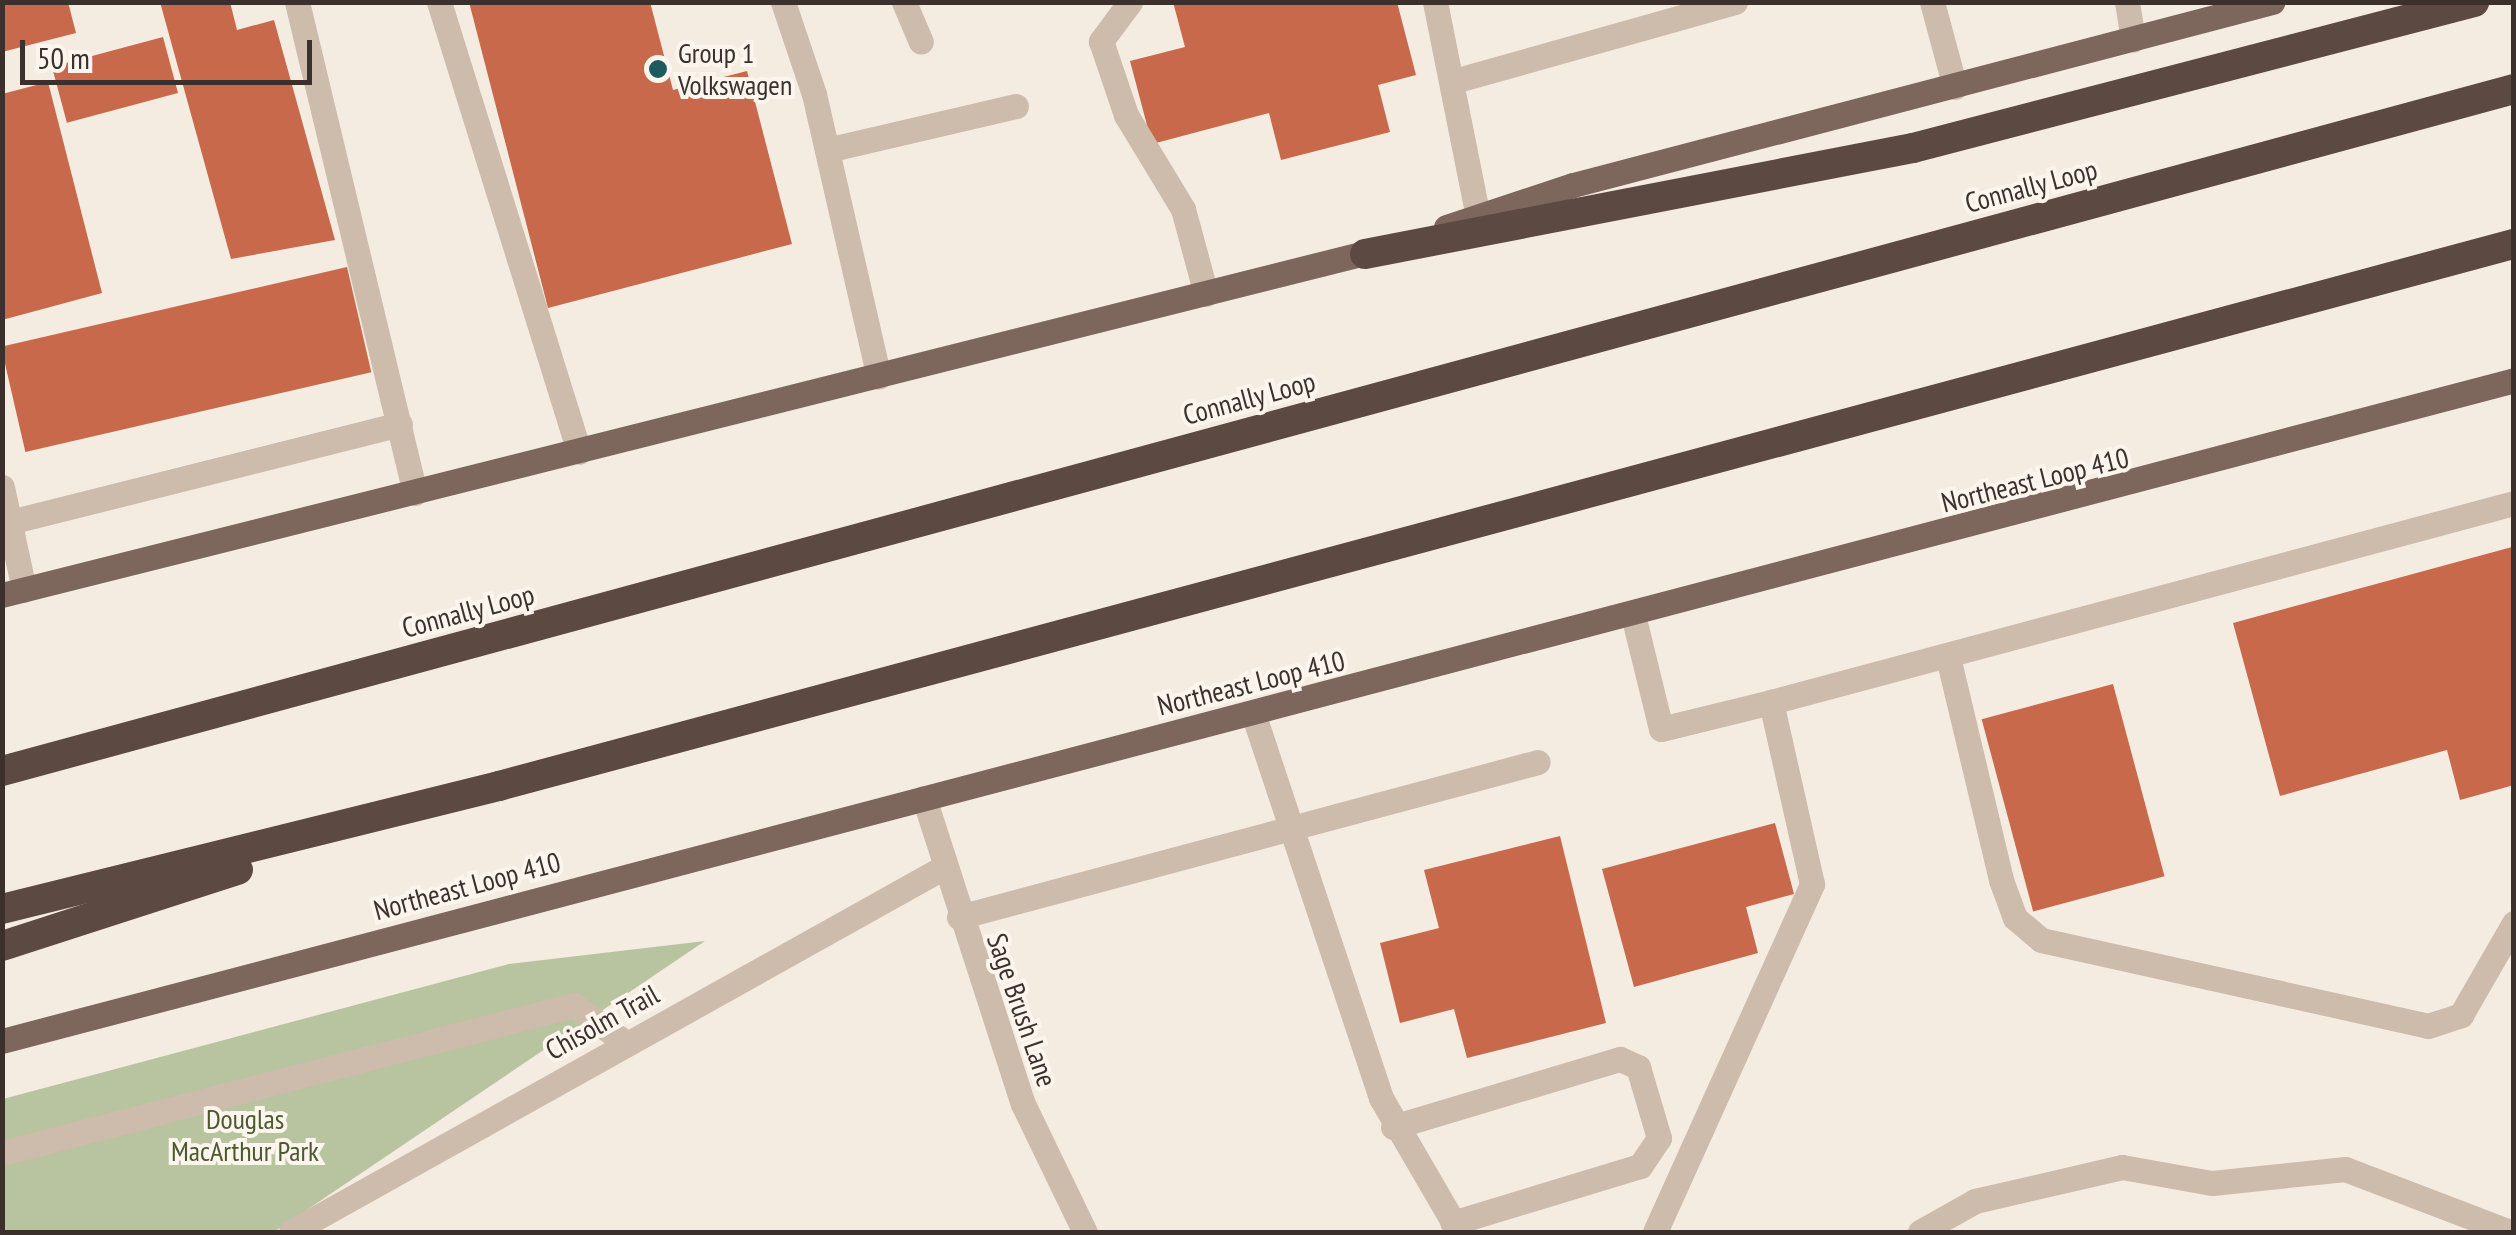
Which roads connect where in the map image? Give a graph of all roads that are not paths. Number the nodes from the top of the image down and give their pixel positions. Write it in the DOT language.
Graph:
graph roads {
  1 [pos="297,2"];
  2 [pos="439,2"];
  3 [pos="783,2"];
  4 [pos="904,2"];
  5 [pos="1130,2"];
  6 [pos="1435,2"];
  7 [pos="1736,2"];
  8 [pos="1932,2"];
  9 [pos="2127,2"];
  10 [pos="2272,2"];
  11 [pos="2474,2"];
  12 [pos="2133,40"];
  13 [pos="921,42"];
  14 [pos="1454,81"];
  15 [pos="1955,88"];
  16 [pos="2514,89"];
  17 [pos="1016,106"];
  18 [pos="827,150"];
  19 [pos="1478,216"];
  20 [pos="2514,244"];
  21 [pos="1365,254"];
  22 [pos="1206,294"];
  23 [pos="879,376"];
  24 [pos="2514,380"];
  25 [pos="400,424"];
  26 [pos="579,452"];
  27 [pos="2,487"];
  28 [pos="415,493"];
  29 [pos="2514,504"];
  30 [pos="10,522"];
  31 [pos="13,592"];
  32 [pos="1633,615"];
  33 [pos="1948,657"];
  34 [pos="1771,702"];
  35 [pos="1253,713"];
  36 [pos="1538,762"];
  37 [pos="2,771"];
  38 [pos="499,786"];
  39 [pos="924,798"];
  40 [pos="1288,829"];
  41 [pos="944,867"];
  42 [pos="2,909"];
  43 [pos="959,917"];
  44 [pos="2514,923"];
  45 [pos="2,946"];
  46 [pos="2,1041"];
  47 [pos="626,1043"];
  48 [pos="1393,1127"];
  49 [pos="2,1153"];
  50 [pos="1455,1228"];
  51 [pos="290,1232"];
  52 [pos="1085,1232"];
  53 [pos="1655,1232"];
  54 [pos="1920,1232"];
  55 [pos="2510,1232"];
  1 -- 25 [label="street"];
  2 -- 26 [label="street"];
  3 -- 18 [label="street"];
  4 -- 13 [label="street"];
  5 -- 22 [label="street"];
  6 -- 14 [label="street"];
  7 -- 14 [label="street"];
  8 -- 15 [label="street"];
  9 -- 12 [label="street"];
  10 -- 12 [label="main road"];
  11 -- 21 [label="highway"];
  12 -- 15 [label="main road"];
  14 -- 19 [label="street"];
  15 -- 19 [label="main road"];
  16 -- 37 [label="highway, Connally Loop"];
  17 -- 18 [label="street"];
  18 -- 23 [label="street"];
  19 -- 21 [label="main road"];
  20 -- 38 [label="highway"];
  21 -- 22 [label="main road"];
  22 -- 23 [label="main road"];
  23 -- 26 [label="main road"];
  24 -- 32 [label="main road, Northeast Loop 410"];
  25 -- 28 [label="street"];
  25 -- 30 [label="street"];
  26 -- 28 [label="main road"];
  27 -- 30 [label="street"];
  28 -- 31 [label="main road"];
  29 -- 33 [label="street"];
  30 -- 31 [label="street"];
  32 -- 34 [label="street"];
  32 -- 35 [label="main road, Northeast Loop 410"];
  33 -- 34 [label="street"];
  33 -- 44 [label="street"];
  34 -- 53 [label="street"];
  35 -- 39 [label="main road, Northeast Loop 410"];
  35 -- 40 [label="street"];
  36 -- 40 [label="street"];
  38 -- 42 [label="highway"];
  38 -- 45 [label="highway"];
  39 -- 41 [label="street, Sage Brush Lane"];
  39 -- 46 [label="main road, Northeast Loop 410"];
  40 -- 43 [label="street"];
  40 -- 48 [label="street"];
  41 -- 43 [label="street, Sage Brush Lane"];
  41 -- 47 [label="street, Chisolm Trail"];
  43 -- 52 [label="street, Sage Brush Lane"];
  47 -- 49 [label="street"];
  47 -- 51 [label="street, Chisolm Trail"];
  48 -- 50 [label="street"];
  48 -- 50 [label="street"];
  54 -- 55 [label="street"];
}
